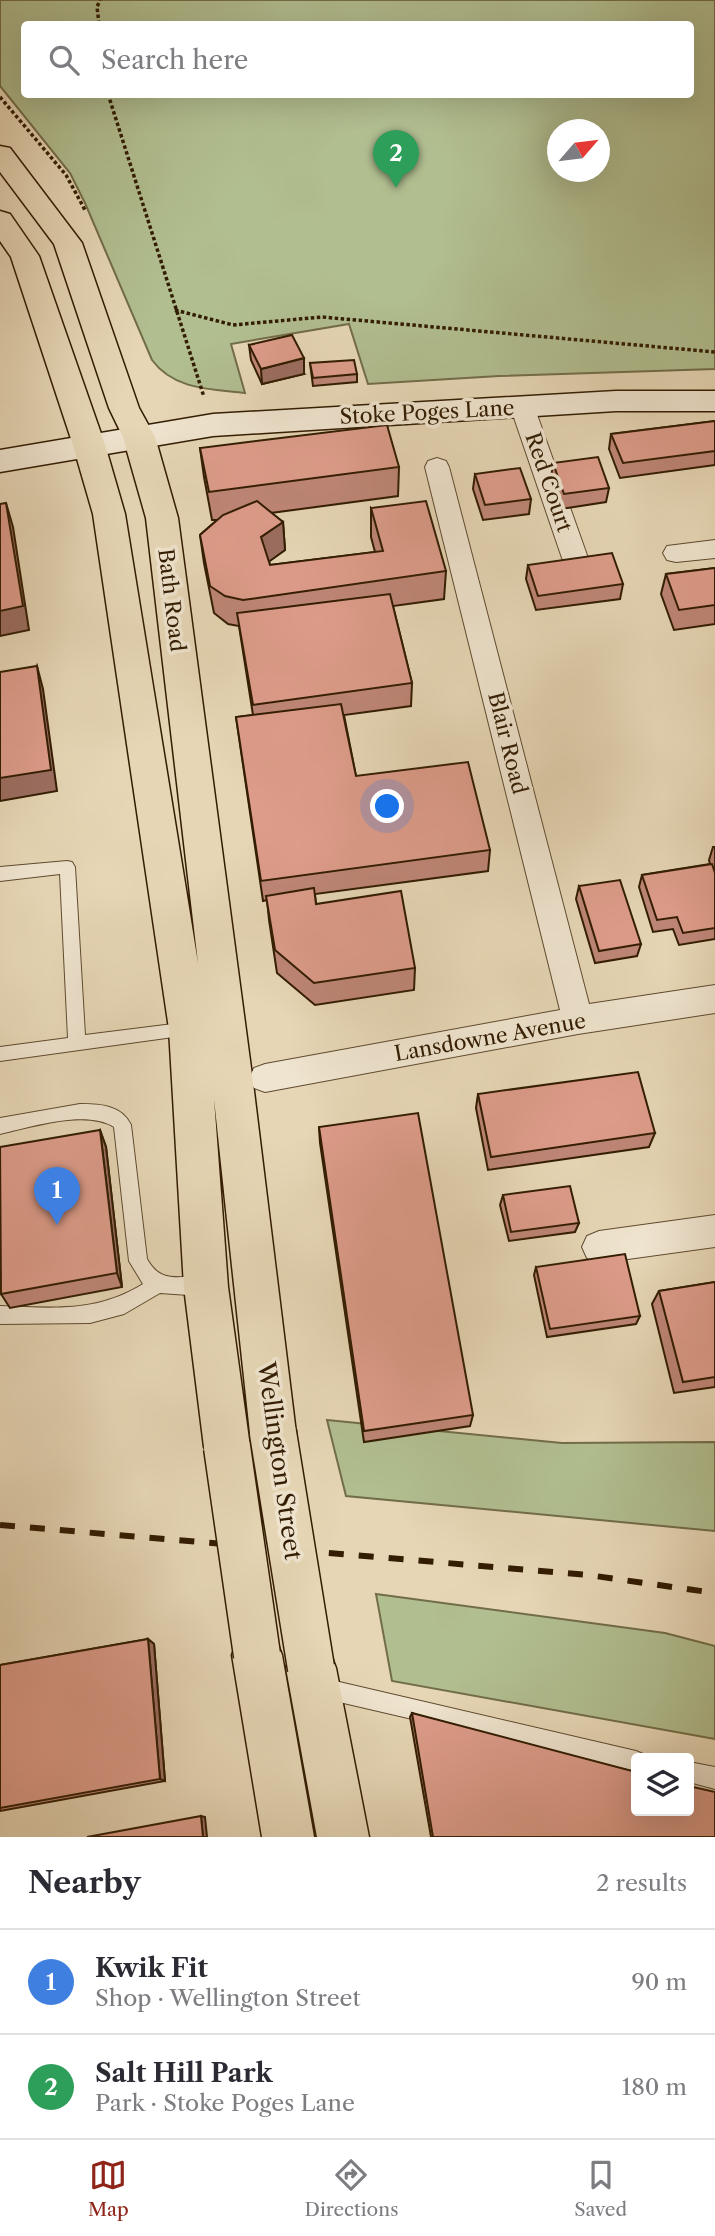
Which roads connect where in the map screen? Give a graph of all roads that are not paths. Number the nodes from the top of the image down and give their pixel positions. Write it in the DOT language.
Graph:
graph roads {
  1 [pos="0,154"];
  2 [pos="0,220"];
  3 [pos="715,401"];
  4 [pos="522,406"];
  5 [pos="139,437"];
  6 [pos="89,445"];
  7 [pos="0,461"];
  8 [pos="437,467"];
  9 [pos="715,549"];
  10 [pos="676,553"];
  11 [pos="602,556"];
  12 [pos="575,558"];
  13 [pos="548,563"];
  14 [pos="0,874"];
  15 [pos="715,999"];
  16 [pos="578,1020"];
  17 [pos="189,1029"];
  18 [pos="76,1044"];
  19 [pos="0,1054"];
  20 [pos="249,1080"];
  21 [pos="0,1126"];
  22 [pos="715,1231"];
  23 [pos="599,1247"];
  24 [pos="157,1285"];
  25 [pos="206,1287"];
  26 [pos="0,1315"];
  27 [pos="312,1677"];
  28 [pos="631,1759"];
  29 [pos="694,1773"];
  30 [pos="715,1778"];
  31 [pos="288,1837"];
  32 [pos="343,1837"];
  1 -- 5 [label="main road, Bath Road"];
  2 -- 6 [label="main road"];
  3 -- 4 [label="street, Stoke Poges Lane"];
  4 -- 5 [label="street, Stoke Poges Lane"];
  4 -- 12 [label="street, Red Court"];
  5 -- 6 [label="street, Stoke Poges Lane"];
  5 -- 20 [label="main road, Bath Road"];
  6 -- 7 [label="street, Stoke Poges Lane"];
  6 -- 17 [label="main road"];
  8 -- 16 [label="street, Blair Road"];
  9 -- 10 [label="street"];
  11 -- 12 [label="street, Red Court"];
  12 -- 13 [label="street, Red Court"];
  14 -- 18 [label="lane"];
  15 -- 16 [label="street, Lansdowne Avenue"];
  16 -- 20 [label="street, Lansdowne Avenue"];
  17 -- 18 [label="lane"];
  17 -- 25 [label="main road"];
  18 -- 19 [label="lane"];
  20 -- 27 [label="main road, Wellington Street, bridge"];
  21 -- 24 [label="lane"];
  22 -- 23 [label="street"];
  24 -- 25 [label="lane"];
  24 -- 26 [label="lane"];
  25 -- 31 [label="main road, bridge"];
  27 -- 28 [label="lane"];
  27 -- 32 [label="main road, Wellington Street"];
  29 -- 30 [label="lane"];
}
